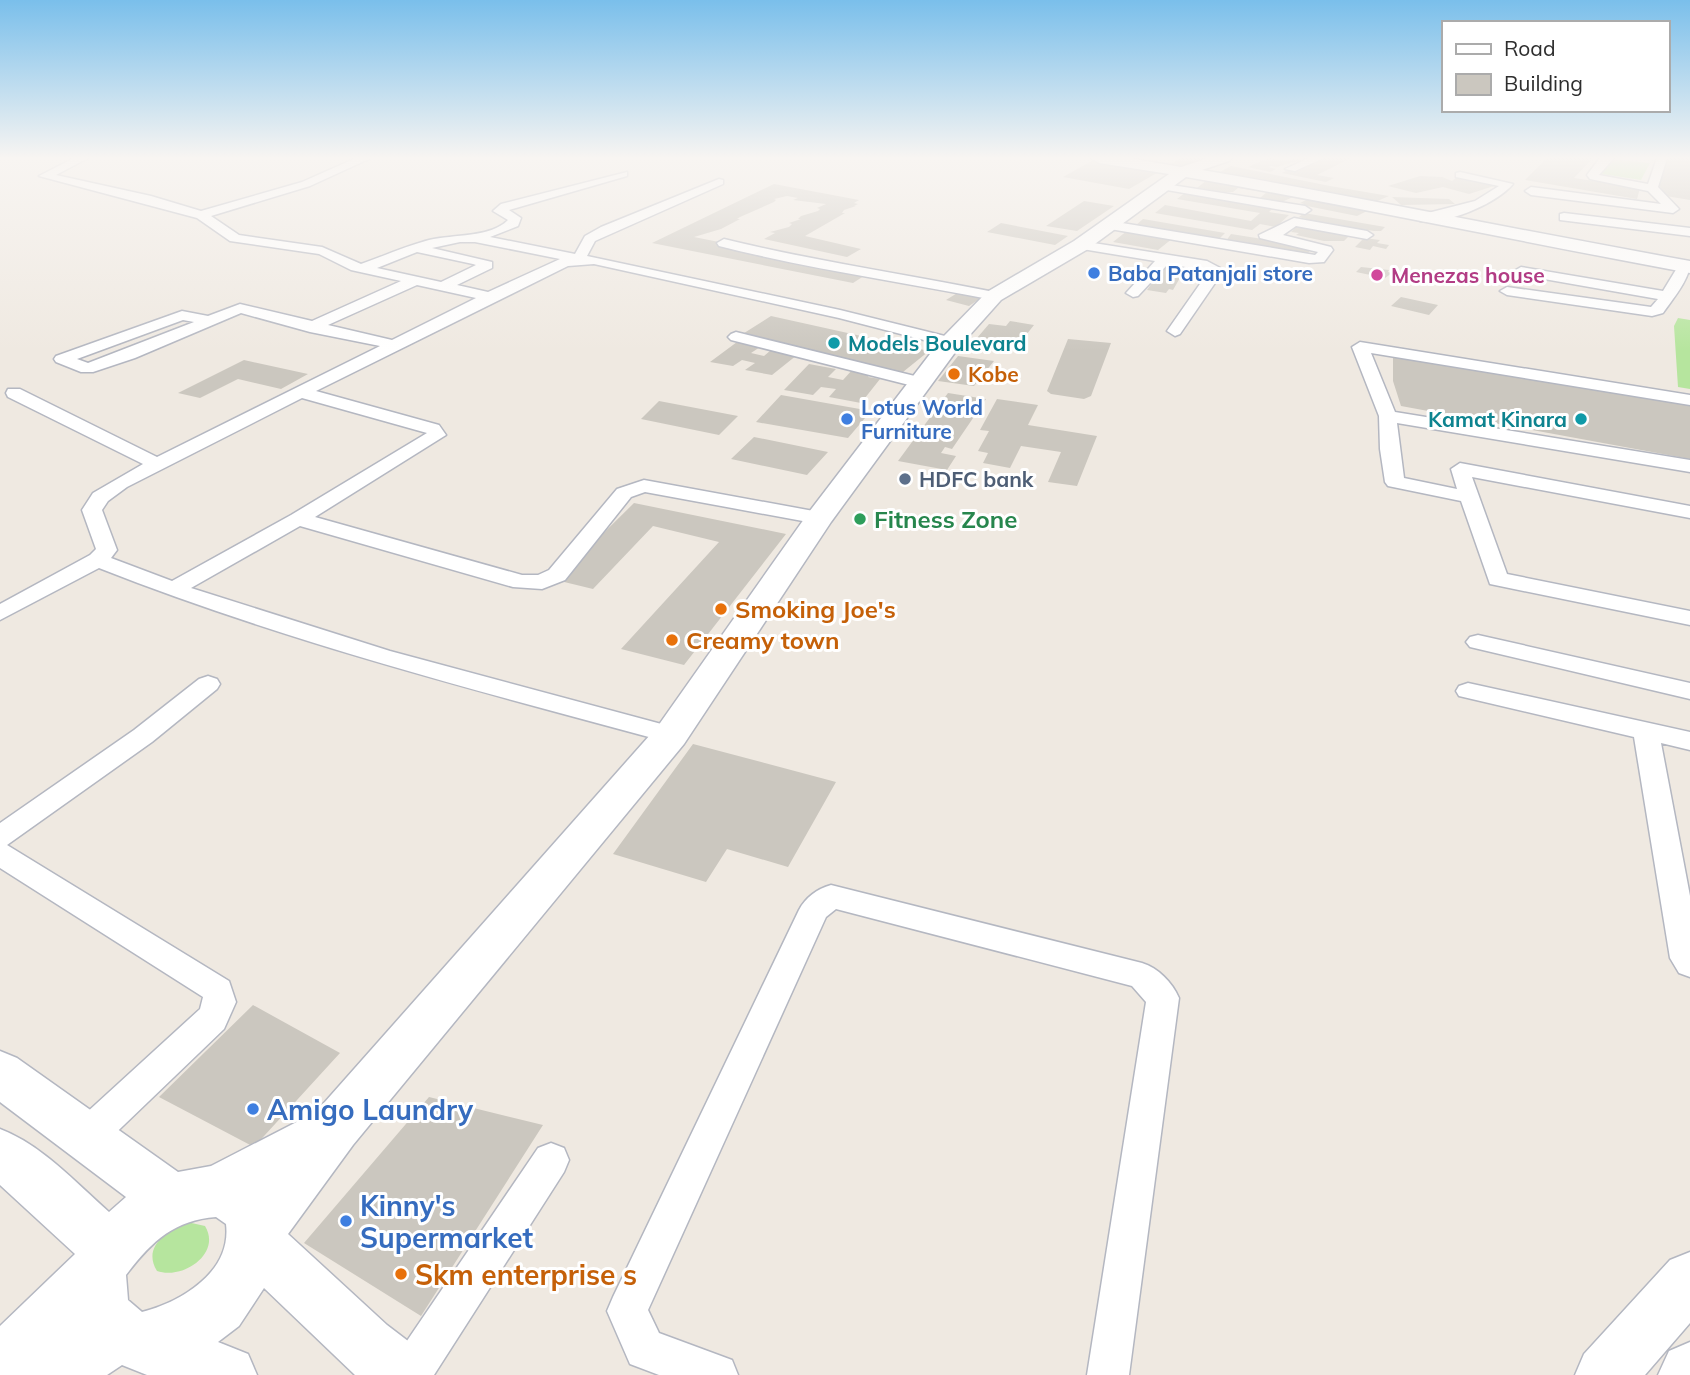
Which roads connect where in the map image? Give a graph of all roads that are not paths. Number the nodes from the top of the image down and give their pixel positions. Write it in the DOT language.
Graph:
graph roads {
  1 [pos="212,222"];
  2 [pos="514,222"];
  3 [pos="624,222"];
  4 [pos="1119,222"];
  5 [pos="1145,222"];
  6 [pos="1294,222"];
  7 [pos="1295,222"];
  8 [pos="1449,222"];
  9 [pos="1607,222"];
  10 [pos="1245,232"];
  11 [pos="1690,232"];
  12 [pos="1367,235"];
  13 [pos="1272,236"];
  14 [pos="475,238"];
  15 [pos="724,243"];
  16 [pos="1081,246"];
  17 [pos="416,249"];
  18 [pos="579,259"];
  19 [pos="1165,259"];
  20 [pos="1687,266"];
  21 [pos="362,268"];
  22 [pos="1521,271"];
  23 [pos="416,280"];
  24 [pos="444,286"];
  25 [pos="1507,291"];
  26 [pos="1133,293"];
  27 [pos="995,296"];
  28 [pos="1667,296"];
  29 [pos="490,297"];
  30 [pos="210,321"];
  31 [pos="310,327"];
  32 [pos="1175,331"];
  33 [pos="736,337"];
  34 [pos="951,342"];
  35 [pos="394,345"];
  36 [pos="921,383"];
  37 [pos="300,392"];
  38 [pos="14,393"];
  39 [pos="1690,400"];
  40 [pos="1388,416"];
  41 [pos="157,464"];
  42 [pos="1690,466"];
  43 [pos="1470,496"];
  44 [pos="1690,512"];
  45 [pos="819,518"];
  46 [pos="298,519"];
  47 [pos="98,560"];
  48 [pos="172,590"];
  49 [pos="0,613"];
  50 [pos="1690,618"];
  51 [pos="1478,642"];
  52 [pos="208,684"];
  53 [pos="1468,691"];
  54 [pos="1690,691"];
  55 [pos="1646,730"];
  56 [pos="671,735"];
  57 [pos="1690,741"];
  58 [pos="0,837"];
  59 [pos="0,854"];
  60 [pos="1690,964"];
  61 [pos="0,1073"];
  62 [pos="335,1128"];
  63 [pos="86,1137"];
  64 [pos="0,1153"];
  65 [pos="551,1160"];
  66 [pos="193,1195"];
  67 [pos="255,1237"];
  68 [pos="104,1260"];
  69 [pos="1690,1280"];
  70 [pos="129,1337"];
  71 [pos="0,1368"];
  72 [pos="55,1375"];
  73 [pos="227,1375"];
  74 [pos="407,1375"];
  75 [pos="717,1375"];
  76 [pos="1108,1375"];
  77 [pos="1605,1375"];
  1 -- 21 [label="street"];
  2 -- 14 [label="street"];
  3 -- 18 [label="street"];
  4 -- 16 [label="main road"];
  5 -- 13 [label="street"];
  6 -- 13 [label="street"];
  7 -- 12 [label="street"];
  8 -- 20 [label="main road"];
  9 -- 11 [label="street"];
  10 -- 13 [label="street"];
  14 -- 17 [label="street"];
  14 -- 18 [label="street"];
  15 -- 27 [label="street"];
  16 -- 19 [label="street"];
  16 -- 27 [label="main road"];
  17 -- 21 [label="street"];
  17 -- 24 [label="street"];
  18 -- 29 [label="street"];
  18 -- 34 [label="street"];
  19 -- 26 [label="street"];
  19 -- 32 [label="street"];
  20 -- 28 [label="street"];
  21 -- 23 [label="street"];
  22 -- 28 [label="street"];
  23 -- 24 [label="street"];
  23 -- 31 [label="street"];
  24 -- 29 [label="street"];
  25 -- 28 [label="street"];
  27 -- 34 [label="main road"];
  29 -- 35 [label="street"];
  30 -- 30 [label="street"];
  30 -- 31 [label="street"];
  31 -- 35 [label="street"];
  33 -- 36 [label="street"];
  34 -- 36 [label="main road"];
  35 -- 37 [label="street"];
  36 -- 45 [label="main road"];
  37 -- 41 [label="street"];
  37 -- 46 [label="street"];
  38 -- 41 [label="street"];
  39 -- 40 [label="street"];
  40 -- 42 [label="street"];
  40 -- 43 [label="street"];
  41 -- 47 [label="street"];
  43 -- 44 [label="street"];
  43 -- 50 [label="street"];
  45 -- 46 [label="street"];
  45 -- 56 [label="main road"];
  46 -- 48 [label="street"];
  47 -- 48 [label="street"];
  47 -- 49 [label="street"];
  48 -- 56 [label="street"];
  51 -- 54 [label="street"];
  52 -- 58 [label="street"];
  53 -- 55 [label="street"];
  55 -- 57 [label="street"];
  55 -- 60 [label="street"];
  56 -- 62 [label="main road"];
  59 -- 63 [label="street"];
  61 -- 63 [label="main road"];
  62 -- 66 [label="main road"];
  62 -- 67 [label="main road"];
  63 -- 66 [label="main road"];
  64 -- 68 [label="main road"];
  65 -- 74 [label="street"];
  66 -- 67 [label="main road"];
  66 -- 68 [label="main road"];
  67 -- 70 [label="main road"];
  67 -- 74 [label="main road"];
  68 -- 70 [label="main road"];
  68 -- 71 [label="main road"];
  69 -- 77 [label="main road"];
  70 -- 72 [label="main road"];
  70 -- 73 [label="main road"];
  75 -- 76 [label="street"];
}
